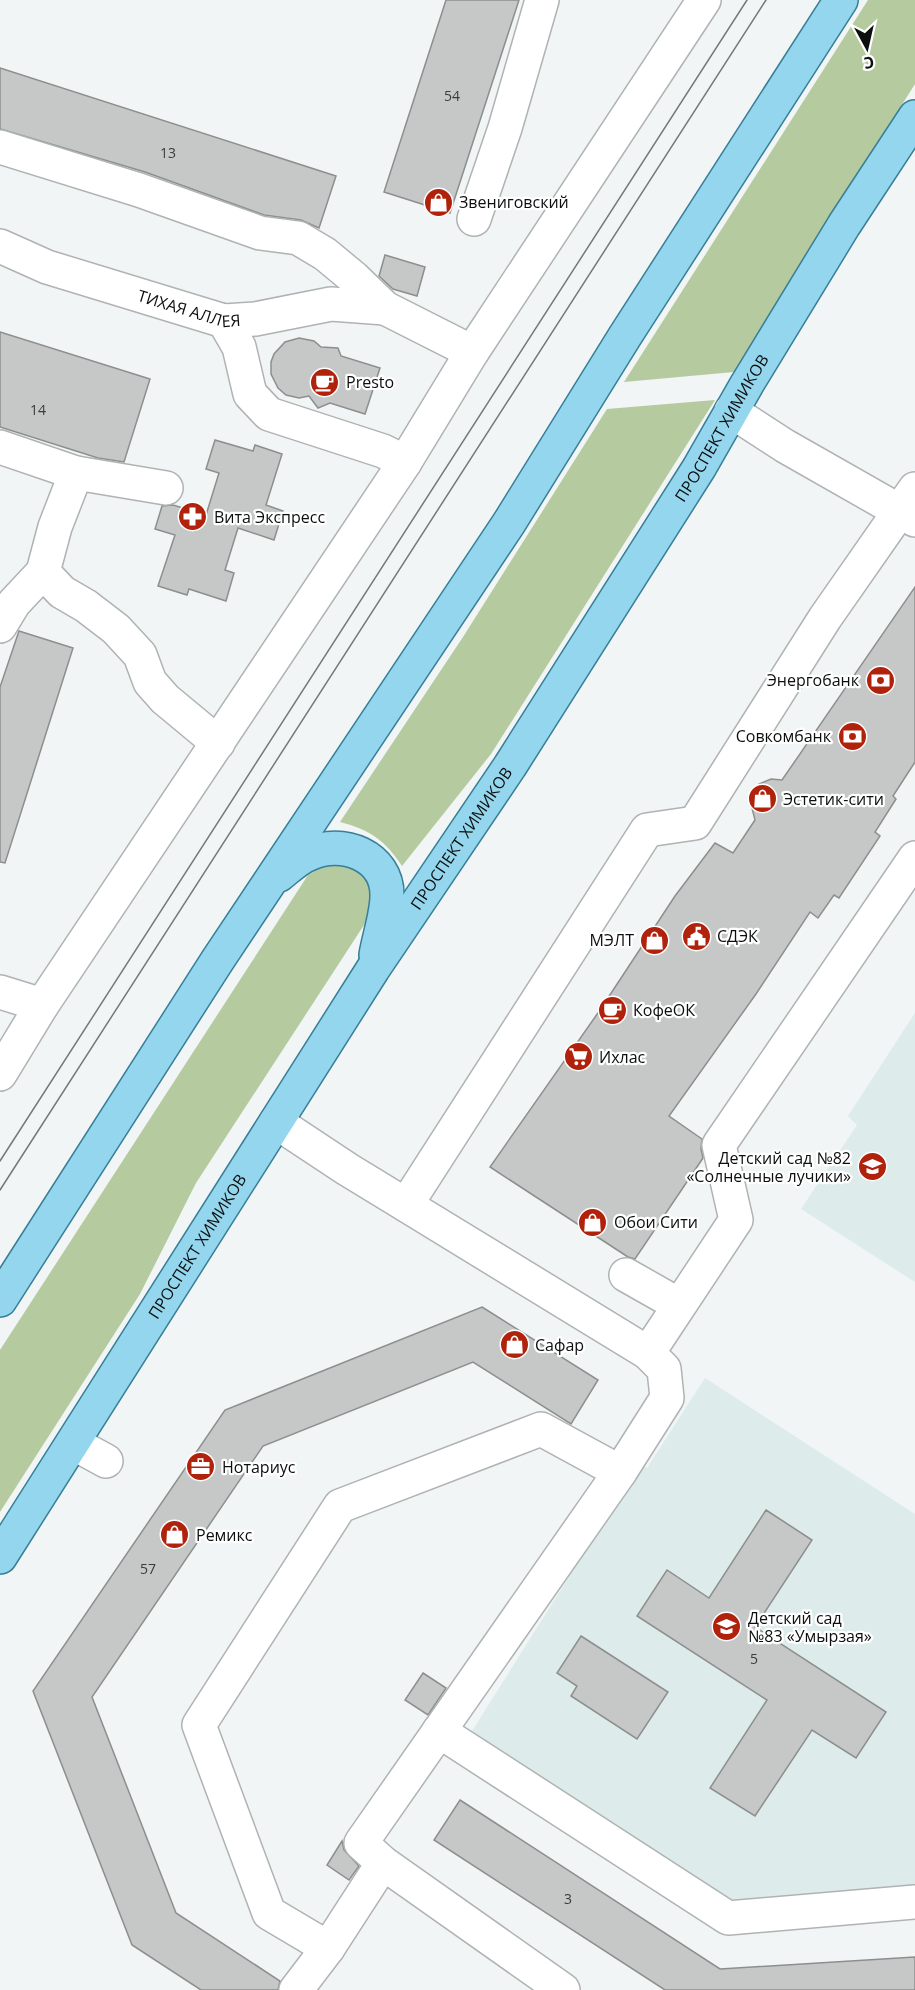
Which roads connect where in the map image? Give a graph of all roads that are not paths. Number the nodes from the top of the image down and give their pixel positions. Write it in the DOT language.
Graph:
graph roads {
  1 [pos="542,0"];
  2 [pos="704,0"];
  3 [pos="842,0"];
  4 [pos="915,117"];
  5 [pos="0,147"];
  6 [pos="474,219"];
  7 [pos="0,246"];
  8 [pos="385,308"];
  9 [pos="224,321"];
  10 [pos="472,352"];
  11 [pos="731,411"];
  12 [pos="0,447"];
  13 [pos="405,462"];
  14 [pos="76,473"];
  15 [pos="166,488"];
  16 [pos="910,507"];
  17 [pos="43,572"];
  18 [pos="0,626"];
  19 [pos="218,743"];
  20 [pos="915,858"];
  21 [pos="268,882"];
  22 [pos="373,969"];
  23 [pos="0,992"];
  24 [pos="42,1005"];
  25 [pos="0,1074"];
  26 [pos="276,1122"];
  27 [pos="406,1205"];
  28 [pos="626,1275"];
  29 [pos="0,1300"];
  30 [pos="679,1305"];
  31 [pos="648,1353"];
  32 [pos="73,1443"];
  33 [pos="106,1461"];
  34 [pos="620,1472"];
  35 [pos="0,1557"];
  36 [pos="439,1731"];
  37 [pos="383,1863"];
  38 [pos="915,1902"];
  39 [pos="328,1948"];
  40 [pos="296,1990"];
  41 [pos="563,1990"];
  1 -- 6 [label="lane"];
  2 -- 10 [label="lane"];
  3 -- 21 [label="main road"];
  4 -- 11 [label="main road, ПРОСПЕКТ ХИМИКОВ"];
  5 -- 8 [label="lane"];
  7 -- 9 [label="lane, ТИХАЯ АЛЛЕЯ"];
  8 -- 9 [label="lane, ТИХАЯ АЛЛЕЯ"];
  8 -- 10 [label="lane"];
  9 -- 13 [label="lane"];
  10 -- 13 [label="lane"];
  11 -- 16 [label="lane"];
  11 -- 22 [label="main road, ПРОСПЕКТ ХИМИКОВ"];
  12 -- 14 [label="lane"];
  13 -- 19 [label="lane"];
  14 -- 15 [label="lane"];
  14 -- 17 [label="lane"];
  16 -- 27 [label="lane"];
  17 -- 18 [label="lane"];
  17 -- 19 [label="lane"];
  19 -- 24 [label="lane"];
  20 -- 30 [label="lane"];
  21 -- 22 [label="main road"];
  21 -- 29 [label="main road"];
  22 -- 26 [label="main road, ПРОСПЕКТ ХИМИКОВ"];
  23 -- 24 [label="lane"];
  24 -- 25 [label="lane"];
  26 -- 27 [label="lane"];
  26 -- 32 [label="main road, ПРОСПЕКТ ХИМИКОВ"];
  27 -- 31 [label="lane"];
  28 -- 30 [label="lane"];
  30 -- 31 [label="lane"];
  31 -- 34 [label="lane"];
  32 -- 33 [label="lane"];
  32 -- 35 [label="main road, ПРОСПЕКТ ХИМИКОВ"];
  34 -- 36 [label="lane"];
  34 -- 39 [label="lane"];
  36 -- 37 [label="lane"];
  36 -- 38 [label="lane"];
  37 -- 39 [label="lane"];
  37 -- 41 [label="lane"];
  39 -- 40 [label="lane"];
}
